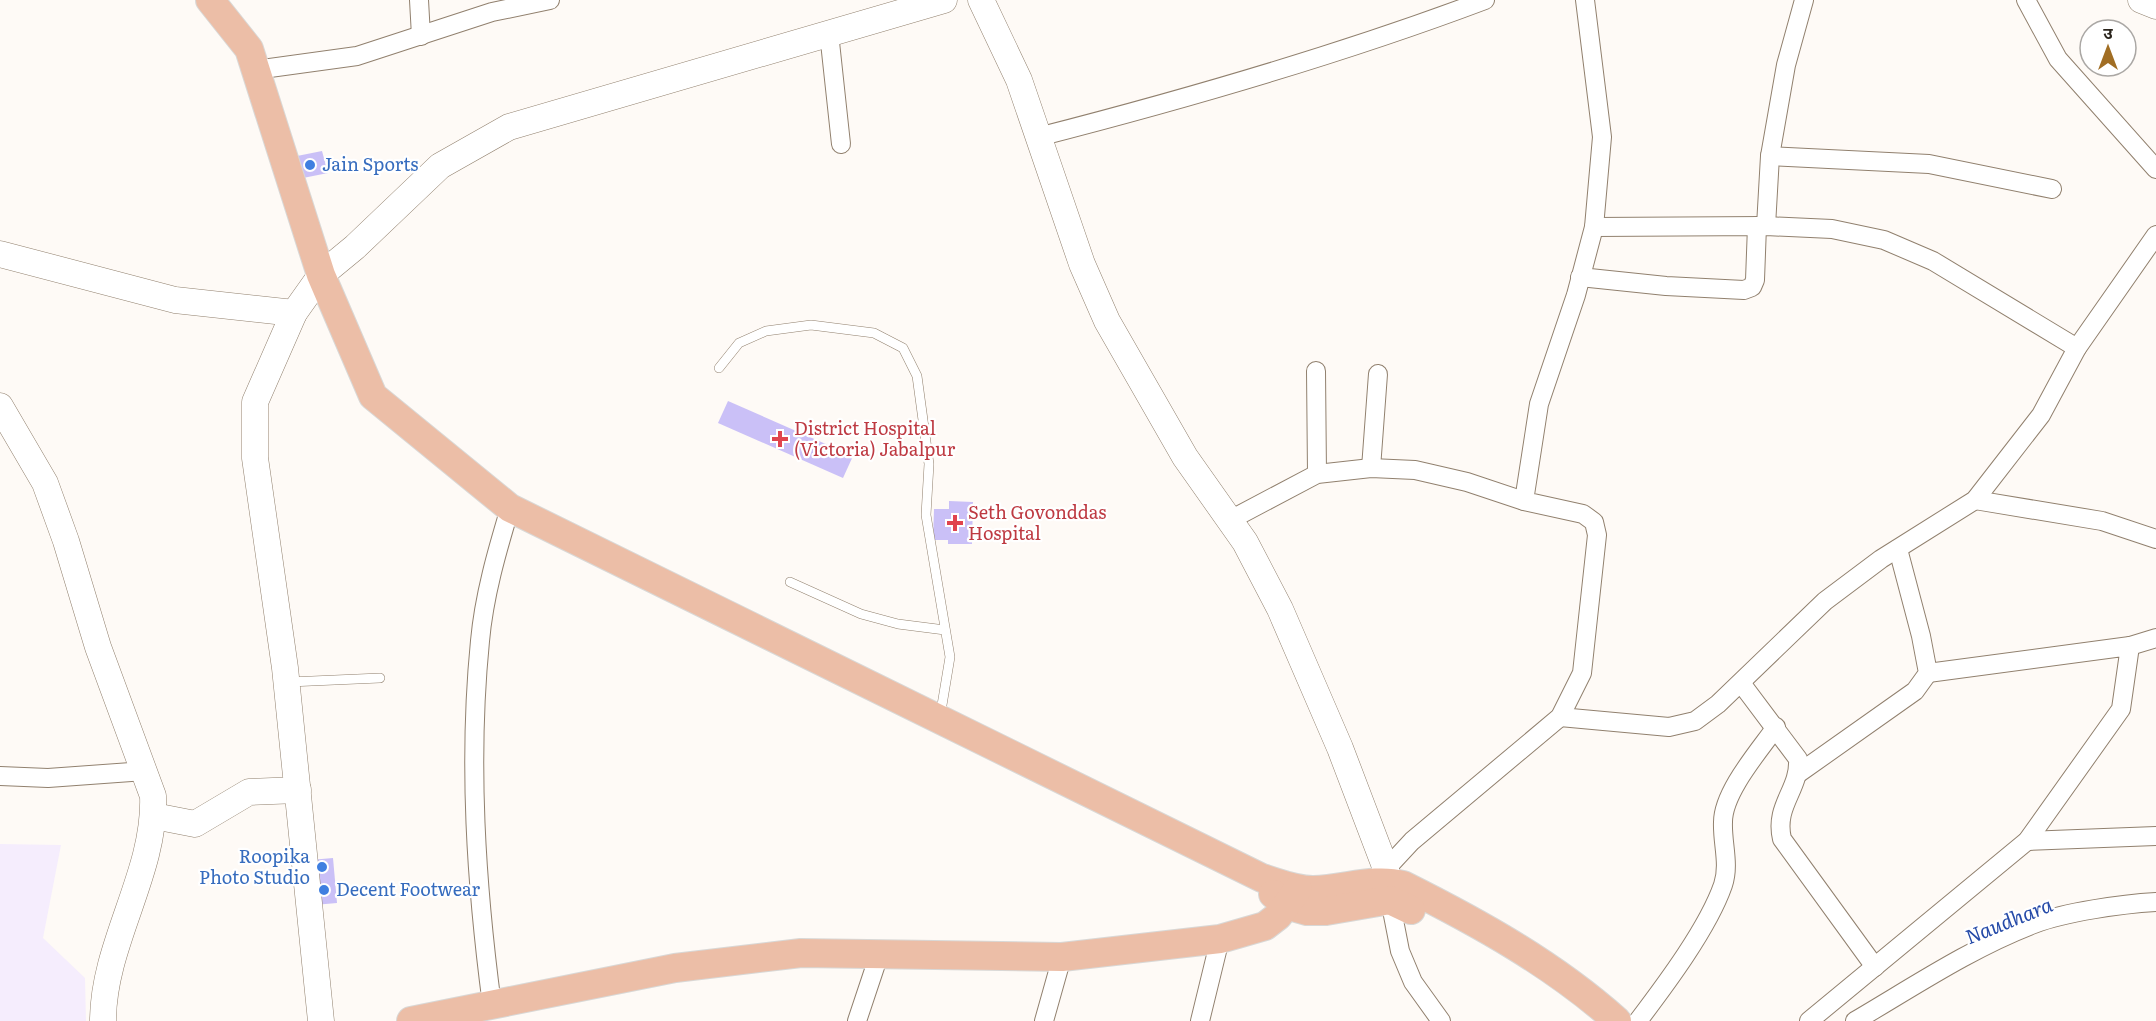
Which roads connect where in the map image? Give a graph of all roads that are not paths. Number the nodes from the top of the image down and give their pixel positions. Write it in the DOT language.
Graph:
graph roads {
  1 [pos="210,0"];
  2 [pos="419,0"];
  3 [pos="550,0"];
  4 [pos="944,0"];
  5 [pos="981,0"];
  6 [pos="1485,0"];
  7 [pos="1585,0"];
  8 [pos="1804,0"];
  9 [pos="2026,0"];
  10 [pos="2141,0"];
  11 [pos="2156,6"];
  12 [pos="829,33"];
  13 [pos="422,36"];
  14 [pos="255,70"];
  15 [pos="1038,137"];
  16 [pos="841,144"];
  17 [pos="1770,156"];
  18 [pos="2156,169"];
  19 [pos="2052,189"];
  20 [pos="1761,226"];
  21 [pos="1594,227"];
  22 [pos="2156,235"];
  23 [pos="0,254"];
  24 [pos="321,276"];
  25 [pos="1581,277"];
  26 [pos="294,313"];
  27 [pos="2077,348"];
  28 [pos="719,368"];
  29 [pos="1316,371"];
  30 [pos="1378,374"];
  31 [pos="0,406"];
  32 [pos="1371,468"];
  33 [pos="1317,474"];
  34 [pos="1975,500"];
  35 [pos="1524,501"];
  36 [pos="510,508"];
  37 [pos="1230,520"];
  38 [pos="2156,539"];
  39 [pos="1898,549"];
  40 [pos="790,582"];
  41 [pos="945,630"];
  42 [pos="2156,638"];
  43 [pos="2130,646"];
  44 [pos="1928,673"];
  45 [pos="380,678"];
  46 [pos="286,682"];
  47 [pos="1741,682"];
  48 [pos="1560,717"];
  49 [pos="940,720"];
  50 [pos="1776,727"];
  51 [pos="145,771"];
  52 [pos="1799,773"];
  53 [pos="0,776"];
  54 [pos="298,790"];
  55 [pos="154,816"];
  56 [pos="2156,836"];
  57 [pos="2027,841"];
  58 [pos="1388,883"];
  59 [pos="1292,897"];
  60 [pos="2156,902"];
  61 [pos="1220,939"];
  62 [pos="880,952"];
  63 [pos="1062,957"];
  64 [pos="1875,967"];
  65 [pos="492,1005"];
  66 [pos="103,1021"];
  67 [pos="321,1021"];
  68 [pos="411,1021"];
  69 [pos="856,1021"];
  70 [pos="1044,1021"];
  71 [pos="1200,1021"];
  72 [pos="1441,1021"];
  73 [pos="1591,1021"];
  74 [pos="1617,1021"];
  75 [pos="1638,1021"];
  76 [pos="1809,1021"];
  77 [pos="1855,1021"];
  1 -- 14 [label="main road"];
  2 -- 13 [label="street"];
  3 -- 13 [label="street"];
  4 -- 12 [label="street"];
  5 -- 15 [label="street"];
  6 -- 15 [label="street"];
  7 -- 21 [label="street"];
  8 -- 17 [label="street"];
  9 -- 18 [label="street"];
  10 -- 11 [label="street"];
  12 -- 16 [label="street"];
  12 -- 24 [label="street"];
  13 -- 14 [label="street"];
  14 -- 24 [label="main road"];
  15 -- 37 [label="street"];
  17 -- 19 [label="street"];
  17 -- 20 [label="street"];
  20 -- 21 [label="street"];
  20 -- 25 [label="street"];
  20 -- 27 [label="street"];
  21 -- 25 [label="street"];
  22 -- 27 [label="street"];
  23 -- 26 [label="street"];
  24 -- 26 [label="street"];
  24 -- 36 [label="main road"];
  25 -- 35 [label="street"];
  26 -- 46 [label="street"];
  27 -- 34 [label="street"];
  28 -- 41 [label="lane"];
  29 -- 33 [label="street"];
  30 -- 32 [label="street"];
  31 -- 51 [label="street"];
  32 -- 33 [label="street"];
  32 -- 35 [label="street"];
  33 -- 37 [label="street"];
  34 -- 38 [label="street"];
  34 -- 39 [label="street"];
  35 -- 48 [label="street"];
  36 -- 49 [label="main road"];
  36 -- 65 [label="street"];
  37 -- 58 [label="street"];
  39 -- 44 [label="street"];
  39 -- 47 [label="street"];
  40 -- 41 [label="lane"];
  41 -- 49 [label="lane"];
  42 -- 43 [label="street"];
  43 -- 44 [label="street"];
  43 -- 57 [label="street"];
  44 -- 52 [label="street"];
  45 -- 46 [label="lane"];
  46 -- 54 [label="street"];
  47 -- 48 [label="street"];
  47 -- 50 [label="street"];
  48 -- 58 [label="street"];
  49 -- 59 [label="main road"];
  50 -- 52 [label="street"];
  50 -- 75 [label="street"];
  51 -- 53 [label="street"];
  51 -- 55 [label="street"];
  52 -- 64 [label="street"];
  54 -- 55 [label="street"];
  54 -- 67 [label="street"];
  55 -- 66 [label="street"];
  56 -- 57 [label="street"];
  57 -- 64 [label="street"];
  58 -- 59 [label="main road"];
  58 -- 72 [label="street"];
  58 -- 73 [label="main road"];
  58 -- 74 [label="main road"];
  59 -- 61 [label="main road"];
  60 -- 77 [label="street"];
  61 -- 63 [label="main road"];
  61 -- 71 [label="street"];
  62 -- 63 [label="main road"];
  62 -- 65 [label="main road"];
  62 -- 69 [label="street"];
  63 -- 70 [label="street"];
  64 -- 76 [label="street"];
  65 -- 68 [label="main road"];
}
